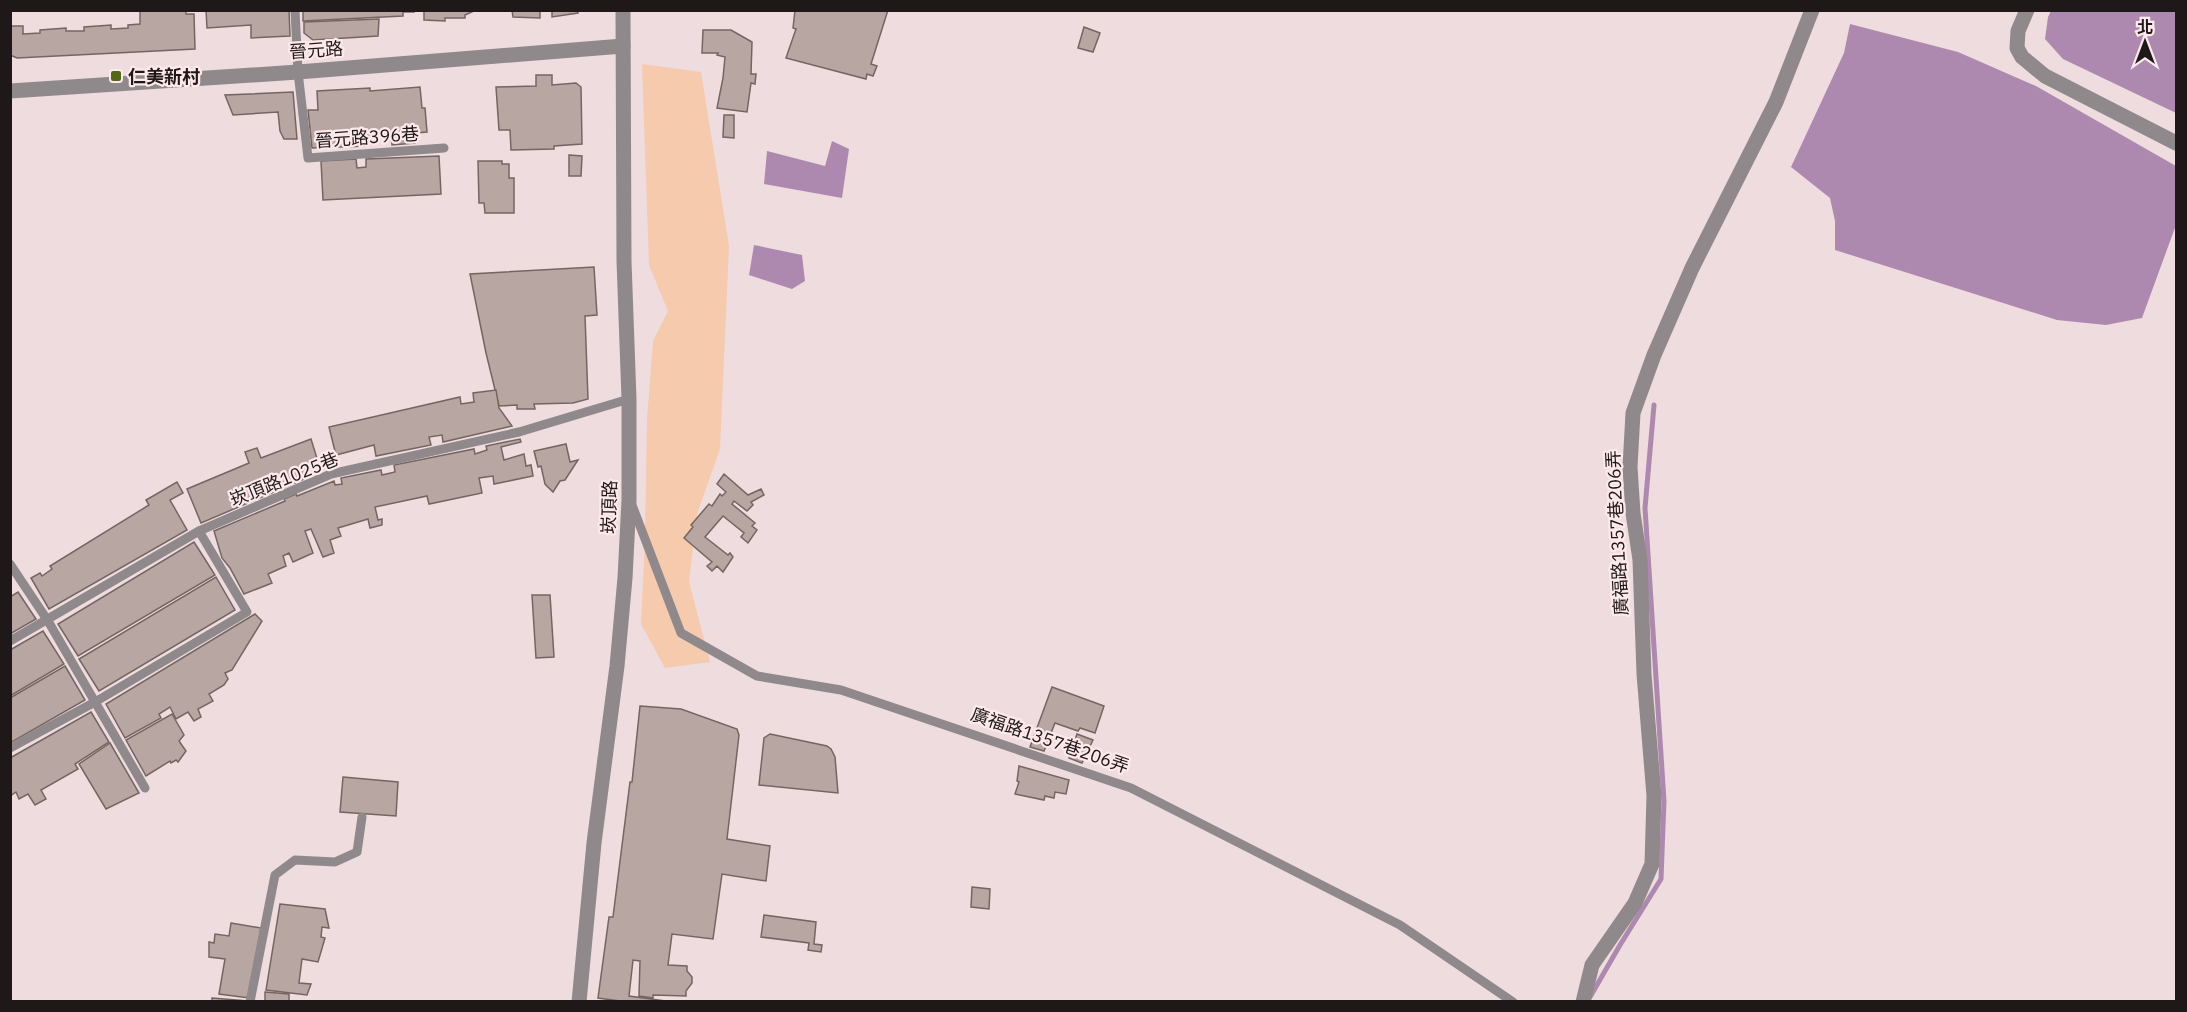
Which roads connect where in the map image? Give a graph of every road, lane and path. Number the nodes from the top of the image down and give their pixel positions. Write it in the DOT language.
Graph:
graph roads {
  1 [pos="295,10"];
  2 [pos="623,10"];
  3 [pos="1812,10"];
  4 [pos="2026,10"];
  5 [pos="623,46"];
  6 [pos="298,72"];
  7 [pos="10,91"];
  8 [pos="2176,143"];
  9 [pos="444,148"];
  10 [pos="629,399"];
  11 [pos="629,500"];
  12 [pos="200,531"];
  13 [pos="10,564"];
  14 [pos="48,621"];
  15 [pos="10,642"];
  16 [pos="95,702"];
  17 [pos="10,748"];
  18 [pos="145,788"];
  19 [pos="362,817"];
  20 [pos="250,1002"];
  21 [pos="579,1002"];
  22 [pos="1513,1002"];
  23 [pos="1583,1002"];
  1 -- 6 [label="lane"];
  2 -- 5 [label="street, 崁頂路"];
  3 -- 23 [label="street, 廣福路1357巷206弄"];
  4 -- 8 [label="street"];
  5 -- 6 [label="street, 晉元路"];
  5 -- 10 [label="street, 崁頂路"];
  6 -- 7 [label="street, 晉元路"];
  6 -- 9 [label="lane, 晉元路396巷"];
  10 -- 11 [label="street, 崁頂路"];
  10 -- 12 [label="lane, 崁頂路1025巷"];
  11 -- 21 [label="street, 崁頂路"];
  11 -- 22 [label="lane, 廣福路1357巷206弄"];
  12 -- 14 [label="lane, 崁頂路1025巷"];
  12 -- 16 [label="lane"];
  13 -- 14 [label="lane"];
  14 -- 15 [label="lane, 崁頂路1025巷"];
  14 -- 16 [label="lane"];
  16 -- 17 [label="lane"];
  16 -- 18 [label="lane"];
  19 -- 20 [label="lane"];
}
